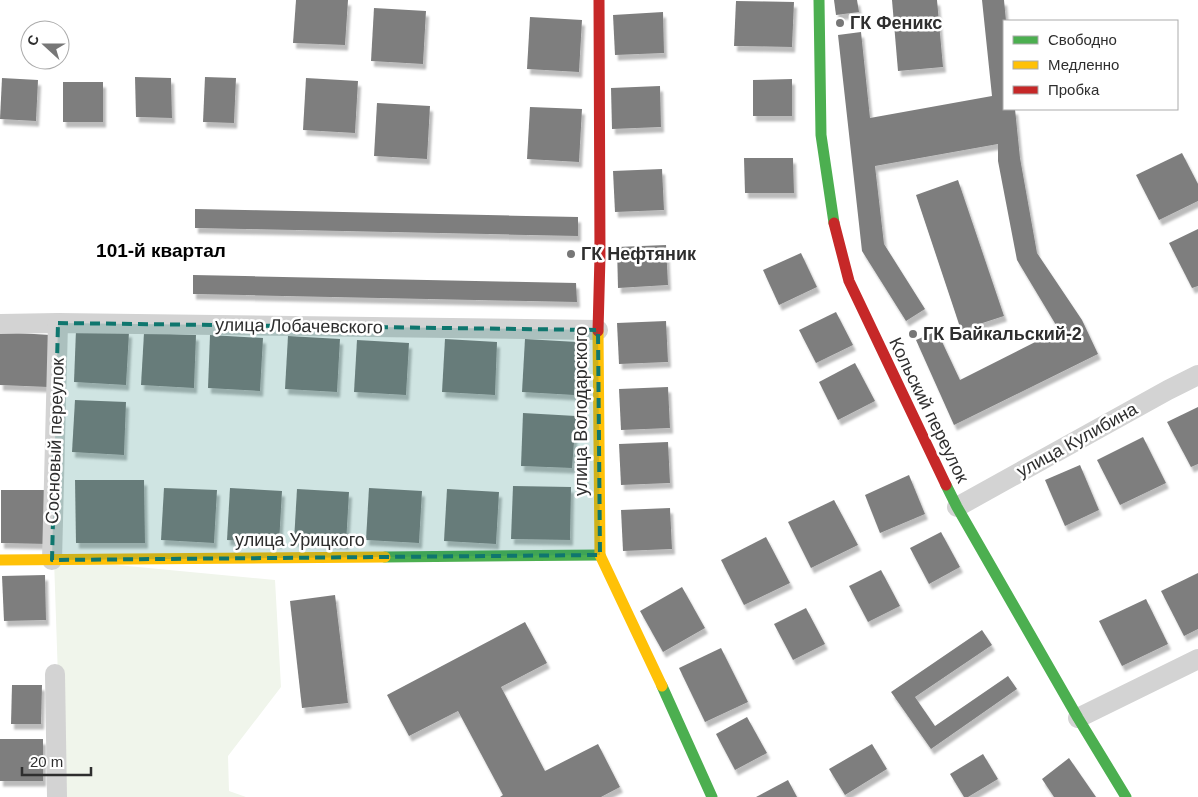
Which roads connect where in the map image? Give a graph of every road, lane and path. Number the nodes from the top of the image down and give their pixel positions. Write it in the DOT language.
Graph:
graph roads {
  1 [pos="599,0"];
  2 [pos="819,0"];
  3 [pos="58,323"];
  4 [pos="0,324"];
  5 [pos="598,330"];
  6 [pos="1198,375"];
  7 [pos="957,507"];
  8 [pos="600,556"];
  9 [pos="0,560"];
  10 [pos="52,560"];
  11 [pos="1198,658"];
  12 [pos="55,674"];
  13 [pos="1078,718"];
  14 [pos="57,797"];
  15 [pos="712,797"];
  16 [pos="1126,797"];
  1 -- 5 [label="street, улица Володарского"];
  2 -- 7 [label="street, Кольский переулок"];
  3 -- 4 [label="street, улица Лобачевского"];
  3 -- 5 [label="street, улица Лобачевского"];
  3 -- 10 [label="street, Сосновый переулок"];
  5 -- 8 [label="street, улица Володарского"];
  6 -- 7 [label="street, улица Кулибина"];
  7 -- 13 [label="street, Кольский переулок"];
  8 -- 10 [label="street, улица Урицкого"];
  8 -- 15 [label="street, улица Володарского"];
  9 -- 10 [label="street, улица Урицкого"];
  11 -- 13 [label="street"];
  12 -- 14 [label="street"];
  13 -- 16 [label="street, Кольский переулок"];
}
